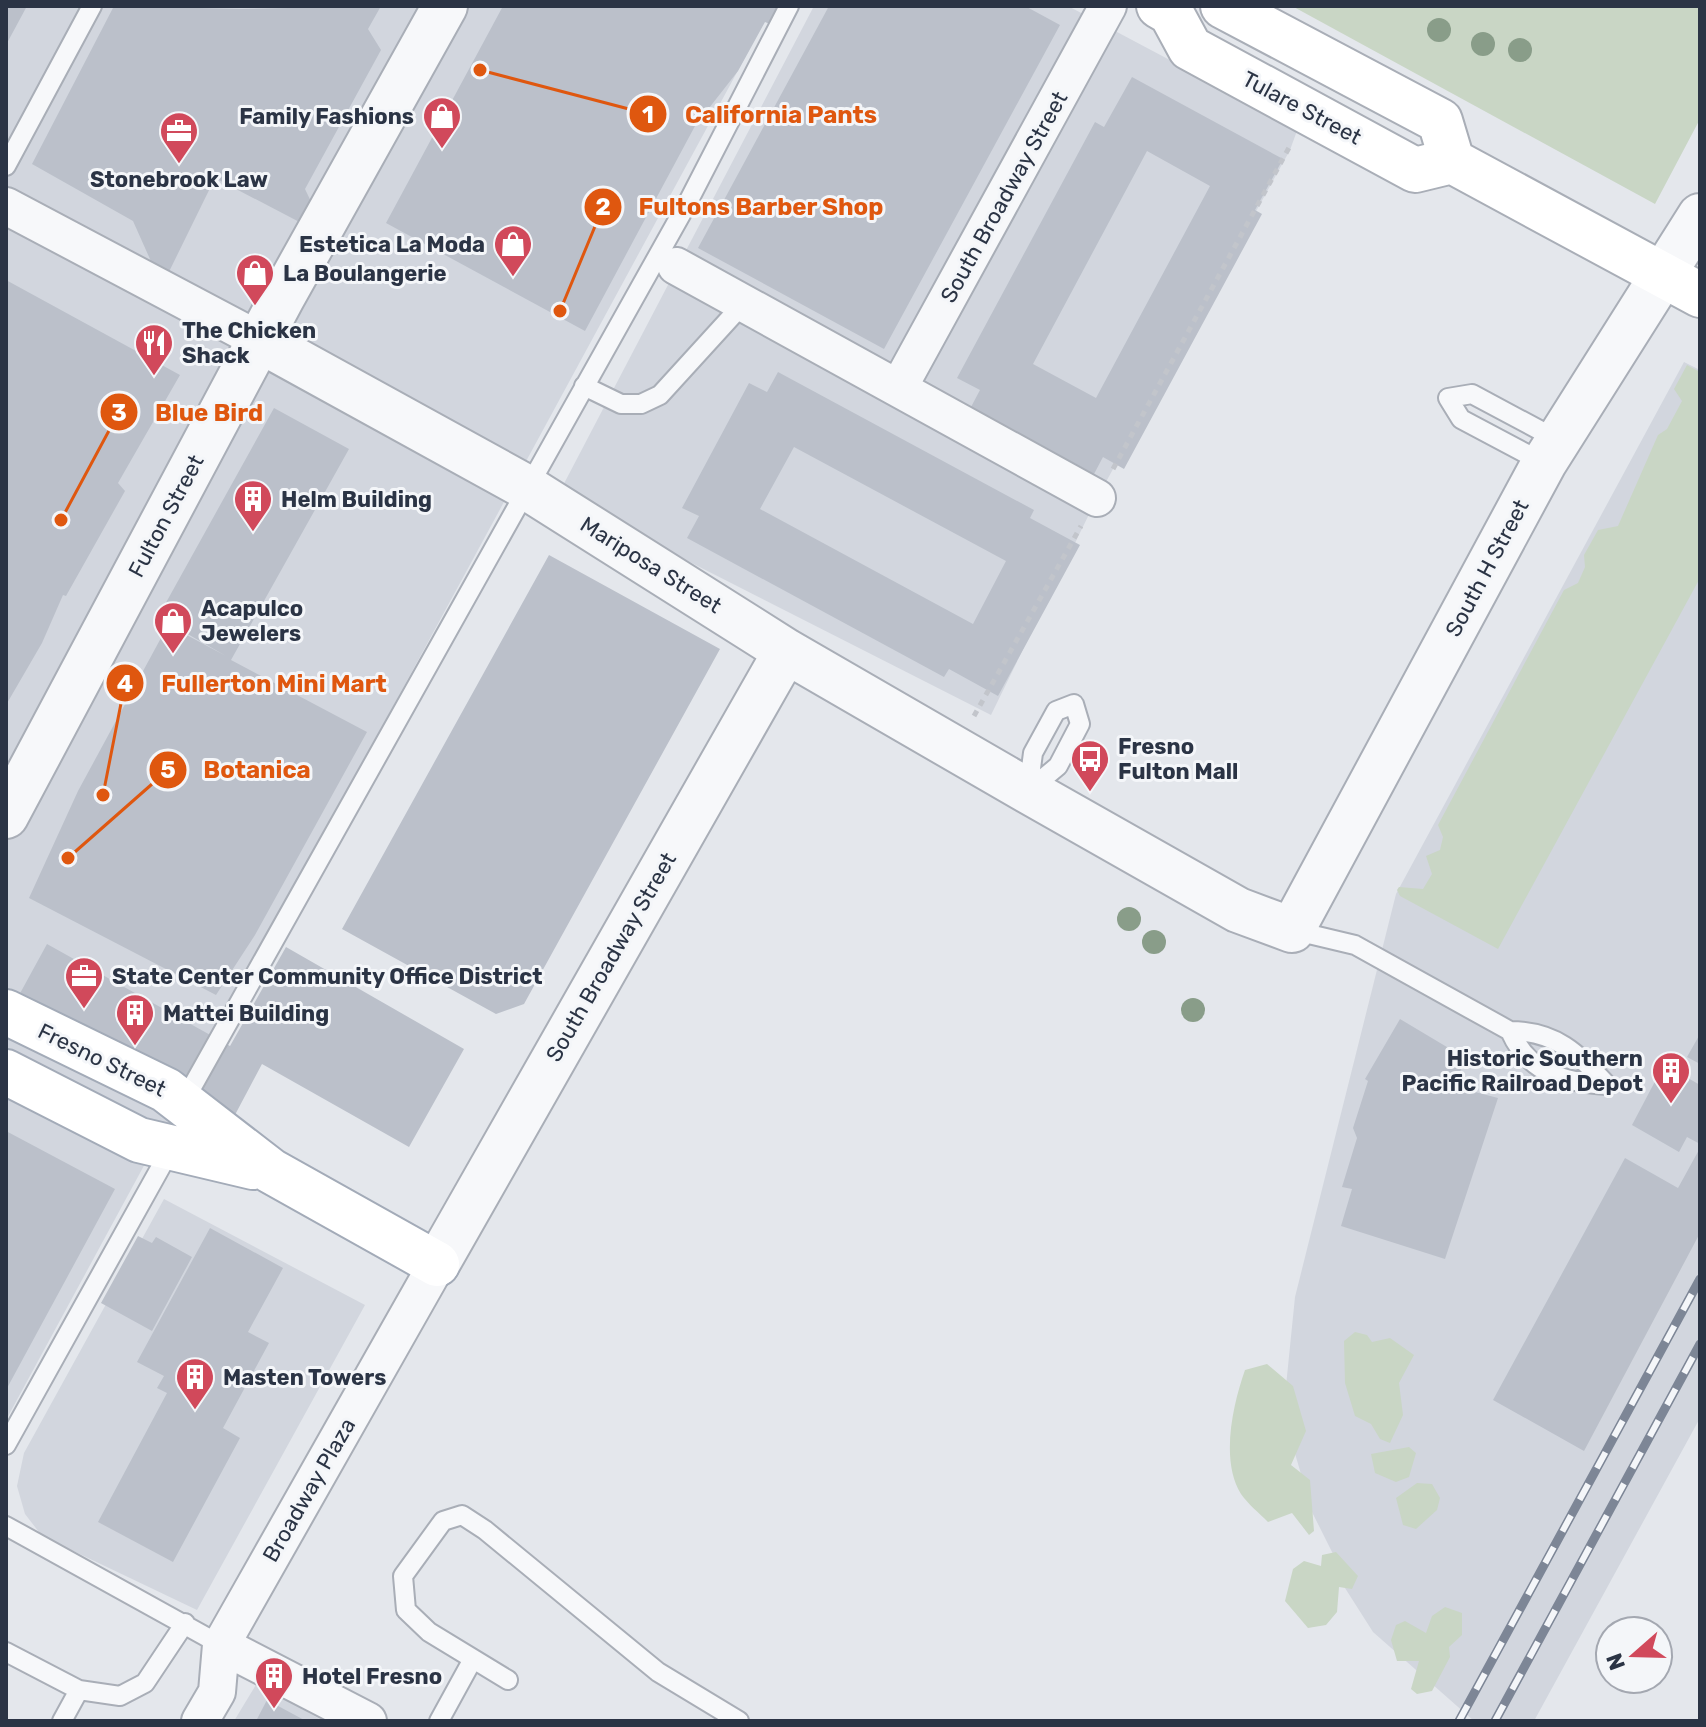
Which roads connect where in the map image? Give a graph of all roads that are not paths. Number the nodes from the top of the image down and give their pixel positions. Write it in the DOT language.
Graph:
graph roads {
  1 [pos="92,6"];
  2 [pos="445,6"];
  3 [pos="789,6"];
  4 [pos="1108,6"];
  5 [pos="1223,6"];
  6 [pos="1172,8"];
  7 [pos="1452,161"];
  8 [pos="6,166"];
  9 [pos="6,206"];
  10 [pos="1700,216"];
  11 [pos="676,266"];
  12 [pos="1682,286"];
  13 [pos="743,304"];
  14 [pos="259,340"];
  15 [pos="584,386"];
  16 [pos="899,387"];
  17 [pos="1551,452"];
  18 [pos="526,487"];
  19 [pos="1097,498"];
  20 [pos="786,651"];
  21 [pos="6,816"];
  22 [pos="1292,930"];
  23 [pos="6,1012"];
  24 [pos="1510,1031"];
  25 [pos="6,1072"];
  26 [pos="183,1103"];
  27 [pos="172,1147"];
  28 [pos="271,1171"];
  29 [pos="437,1264"];
  30 [pos="6,1445"];
  31 [pos="6,1526"];
  32 [pos="185,1623"];
  33 [pos="221,1645"];
  34 [pos="6,1652"];
  35 [pos="473,1659"];
  36 [pos="508,1680"];
  37 [pos="79,1690"];
  38 [pos="62,1721"];
  39 [pos="200,1721"];
  40 [pos="368,1721"];
  41 [pos="439,1721"];
  42 [pos="739,1721"];
  1 -- 8 [label="lane"];
  2 -- 14 [label="street, Fulton Street"];
  3 -- 15 [label="lane"];
  4 -- 16 [label="street, South Broadway Street"];
  5 -- 7 [label="main road"];
  6 -- 7 [label="main road, Tulare Street"];
  7 -- 12 [label="main road"];
  9 -- 14 [label="street, Mariposa Street"];
  10 -- 12 [label="street, South H Street"];
  11 -- 13 [label="street"];
  12 -- 17 [label="street, South H Street"];
  13 -- 15 [label="lane"];
  13 -- 16 [label="street"];
  14 -- 18 [label="street, Mariposa Street"];
  14 -- 21 [label="street, Fulton Street"];
  15 -- 18 [label="lane"];
  16 -- 19 [label="street"];
  17 -- 17 [label="lane"];
  17 -- 22 [label="street, South H Street"];
  18 -- 20 [label="street, Mariposa Street"];
  18 -- 26 [label="lane"];
  20 -- 22 [label="street, Mariposa Street"];
  20 -- 29 [label="street, South Broadway Street"];
  22 -- 24 [label="lane"];
  23 -- 26 [label="main road, Fresno Street"];
  24 -- 24 [label="lane"];
  25 -- 27 [label="main road, Fresno Street"];
  26 -- 28 [label="main road, Fresno Street"];
  27 -- 28 [label="main road, Fresno Street"];
  27 -- 30 [label="lane"];
  28 -- 29 [label="main road, Fresno Street"];
  29 -- 33 [label="street, Broadway Plaza"];
  31 -- 32 [label="lane"];
  32 -- 33 [label="lane"];
  32 -- 37 [label="lane"];
  33 -- 39 [label="street, Broadway Plaza"];
  33 -- 40 [label="street"];
  34 -- 37 [label="lane"];
  35 -- 36 [label="lane"];
  35 -- 41 [label="lane"];
  35 -- 42 [label="lane"];
  37 -- 38 [label="lane"];
}
